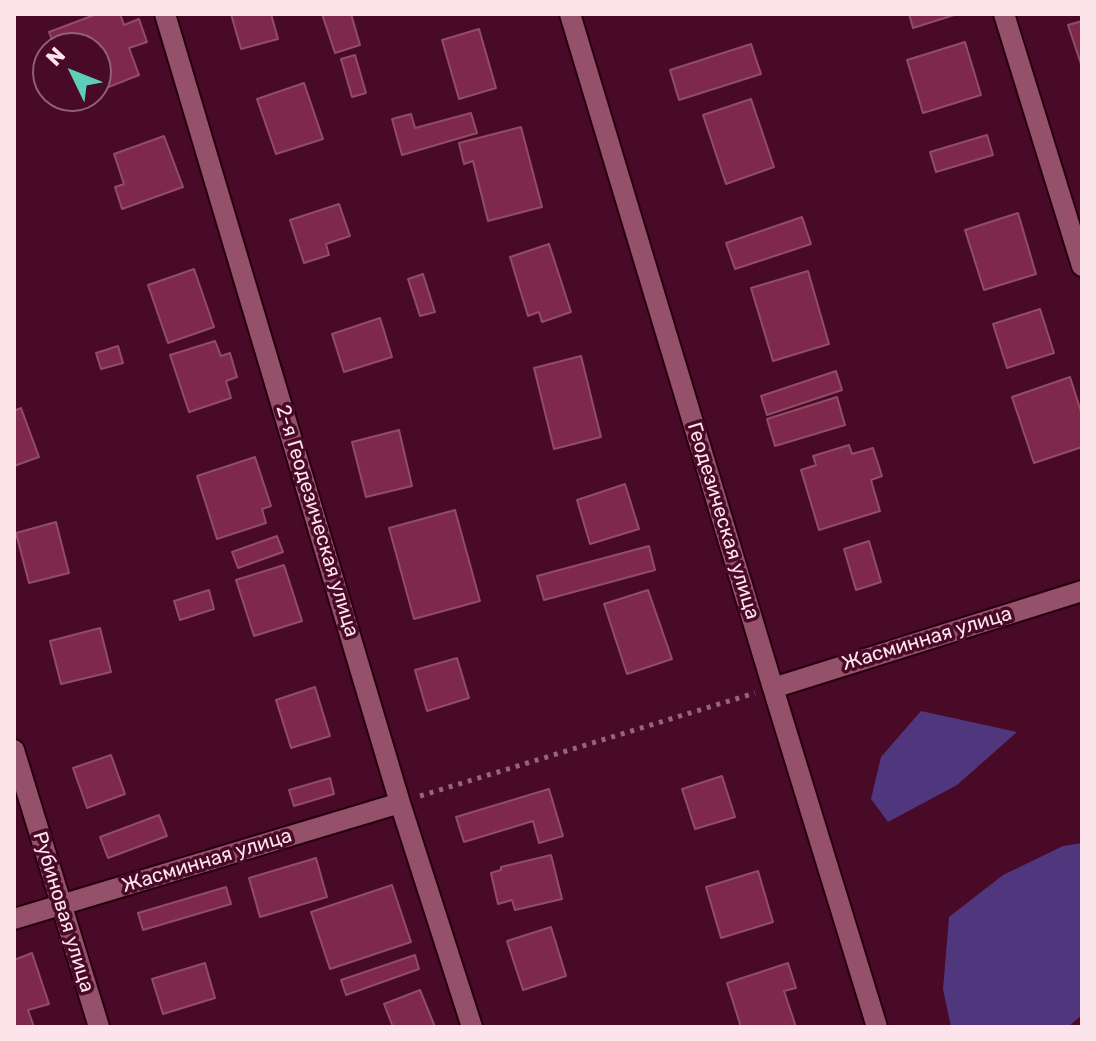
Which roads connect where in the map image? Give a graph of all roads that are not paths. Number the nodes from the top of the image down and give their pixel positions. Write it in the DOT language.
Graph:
graph roads {
  1 [pos="165,14"];
  2 [pos="570,14"];
  3 [pos="1004,14"];
  4 [pos="1082,266"];
  5 [pos="1082,591"];
  6 [pos="773,688"];
  7 [pos="14,750"];
  8 [pos="400,803"];
  9 [pos="61,905"];
  10 [pos="14,919"];
  11 [pos="99,1027"];
  12 [pos="472,1027"];
  13 [pos="877,1027"];
  1 -- 8 [label="street, 2-я Геодезическая улица"];
  2 -- 6 [label="street, Геодезическая улица"];
  3 -- 4 [label="street"];
  5 -- 6 [label="street, Жасминная улица"];
  6 -- 13 [label="street, Геодезическая улица"];
  7 -- 9 [label="street, Рубиновая улица"];
  8 -- 9 [label="street, Жасминная улица"];
  8 -- 12 [label="street, 2-я Геодезическая улица"];
  9 -- 10 [label="street, Жасминная улица"];
  9 -- 11 [label="street, Рубиновая улица"];
}
